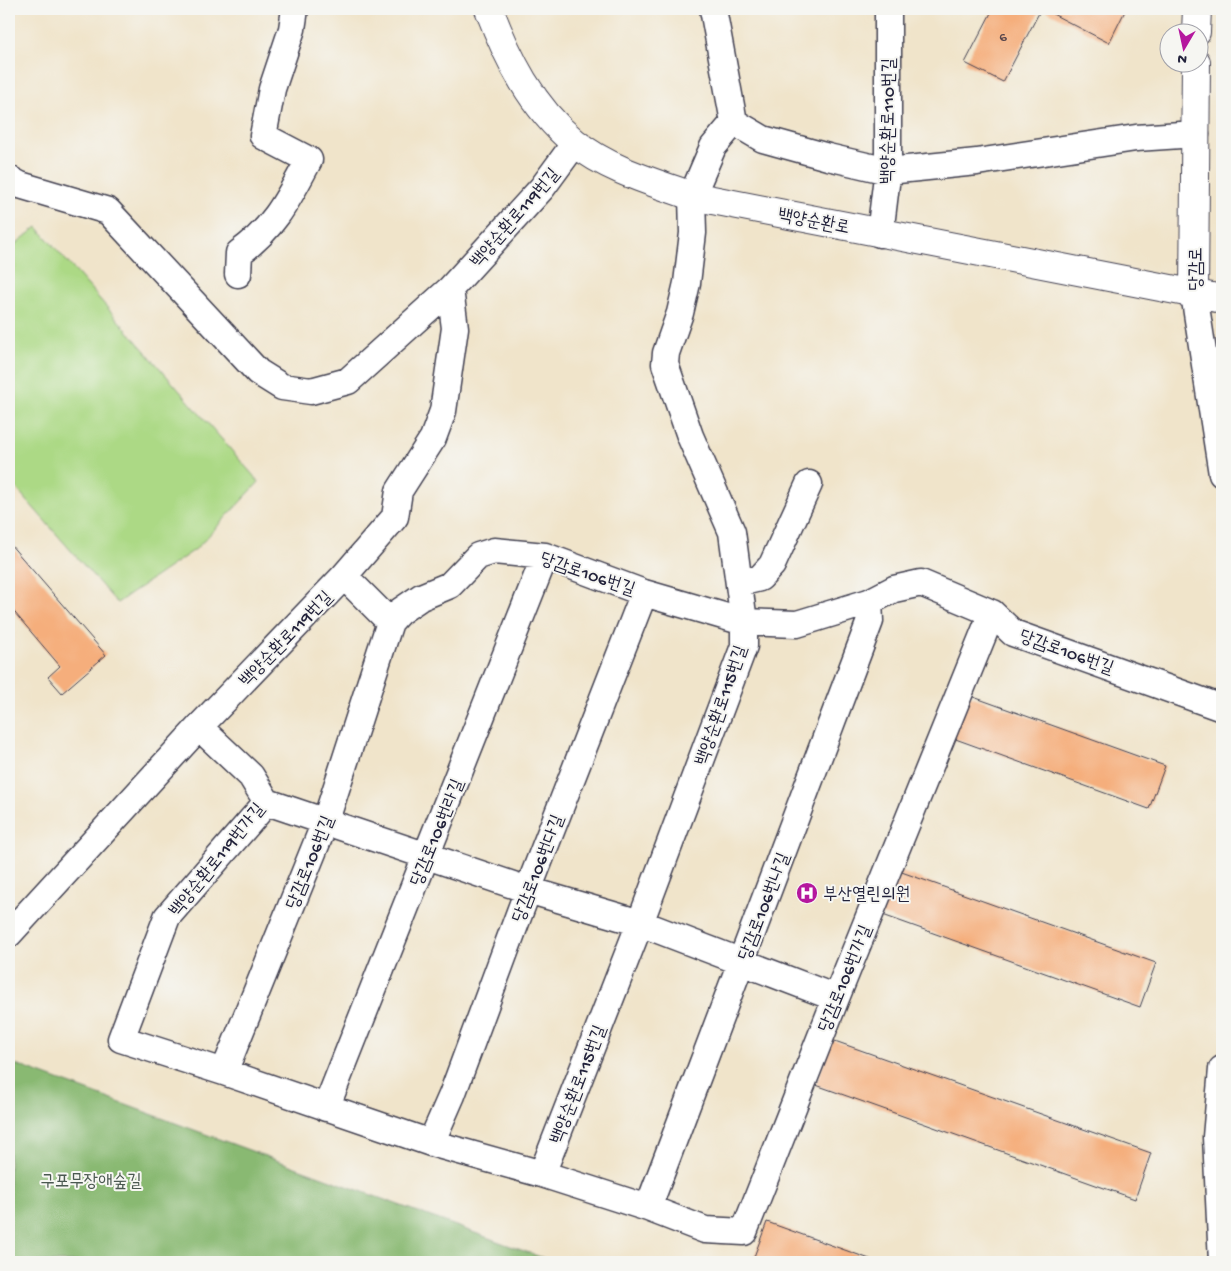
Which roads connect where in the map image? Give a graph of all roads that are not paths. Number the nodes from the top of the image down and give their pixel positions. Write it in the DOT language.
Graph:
graph roads {
  1 [pos="295,9"];
  2 [pos="489,9"];
  3 [pos="713,9"];
  4 [pos="888,9"];
  5 [pos="1197,9"];
  6 [pos="1196,22"];
  7 [pos="1196,72"];
  8 [pos="734,122"];
  9 [pos="1196,134"];
  10 [pos="575,143"];
  11 [pos="888,171"];
  12 [pos="9,179"];
  13 [pos="692,196"];
  14 [pos="880,234"];
  15 [pos="238,274"];
  16 [pos="450,289"];
  17 [pos="1194,294"];
  18 [pos="1222,299"];
  19 [pos="1222,474"];
  20 [pos="809,484"];
  21 [pos="545,556"];
  22 [pos="344,576"];
  23 [pos="739,583"];
  24 [pos="644,592"];
  25 [pos="869,602"];
  26 [pos="992,614"];
  27 [pos="390,622"];
  28 [pos="744,622"];
  29 [pos="1222,708"];
  30 [pos="199,727"];
  31 [pos="266,802"];
  32 [pos="326,820"];
  33 [pos="427,855"];
  34 [pos="528,890"];
  35 [pos="640,923"];
  36 [pos="9,934"];
  37 [pos="742,961"];
  38 [pos="836,998"];
  39 [pos="1222,1069"];
  40 [pos="224,1072"];
  41 [pos="326,1108"];
  42 [pos="431,1143"];
  43 [pos="542,1174"];
  44 [pos="648,1208"];
  45 [pos="1222,1262"];
  1 -- 15 [label="street"];
  2 -- 10 [label="main road, 백양순환로"];
  3 -- 8 [label="street"];
  4 -- 11 [label="street, 백양순환로110번길"];
  5 -- 6 [label="main road"];
  7 -- 9 [label="main road, 당감로"];
  8 -- 11 [label="street"];
  8 -- 13 [label="street"];
  9 -- 11 [label="street"];
  9 -- 17 [label="main road, 당감로"];
  10 -- 13 [label="main road, 백양순환로"];
  10 -- 16 [label="street, 백양순환로119번길"];
  11 -- 14 [label="street, 백양순환로110번길"];
  12 -- 16 [label="street, 백양순환로119번길"];
  13 -- 14 [label="main road, 백양순환로"];
  13 -- 23 [label="street, 백양순환로115번길"];
  14 -- 17 [label="main road, 백양순환로"];
  16 -- 22 [label="street, 백양순환로119번길"];
  17 -- 18 [label="main road, 백양순환로"];
  17 -- 19 [label="street, 당감로"];
  20 -- 23 [label="street"];
  21 -- 24 [label="street, 당감로106번길"];
  21 -- 27 [label="street, 당감로106번길"];
  21 -- 33 [label="street, 당감로106번라길"];
  22 -- 27 [label="street"];
  22 -- 30 [label="street, 백양순환로119번길"];
  23 -- 28 [label="street, 백양순환로115번길"];
  24 -- 28 [label="street, 당감로106번길"];
  24 -- 34 [label="street, 당감로106번다길"];
  25 -- 26 [label="street, 당감로106번길"];
  25 -- 28 [label="street, 당감로106번길"];
  25 -- 37 [label="street, 당감로106번나길"];
  26 -- 29 [label="street, 당감로106번길"];
  26 -- 38 [label="street, 당감로106번가길"];
  27 -- 32 [label="street, 당감로106번길"];
  28 -- 35 [label="street, 백양순환로115번길"];
  30 -- 31 [label="street, 백양순환로119번가길"];
  30 -- 36 [label="street, 백양순환로119번길"];
  31 -- 32 [label="street"];
  31 -- 40 [label="street, 백양순환로119번가길"];
  32 -- 33 [label="street"];
  32 -- 40 [label="street, 당감로106번길"];
  33 -- 34 [label="street"];
  33 -- 41 [label="street, 당감로106번라길"];
  34 -- 35 [label="street"];
  34 -- 42 [label="street, 당감로106번다길"];
  35 -- 37 [label="street"];
  35 -- 43 [label="street, 백양순환로115번길"];
  37 -- 38 [label="street"];
  37 -- 44 [label="street, 당감로106번나길"];
  38 -- 44 [label="street, 당감로106번가길"];
  39 -- 45 [label="street"];
  40 -- 41 [label="street"];
  41 -- 42 [label="street"];
  42 -- 43 [label="street"];
  43 -- 44 [label="street"];
}
